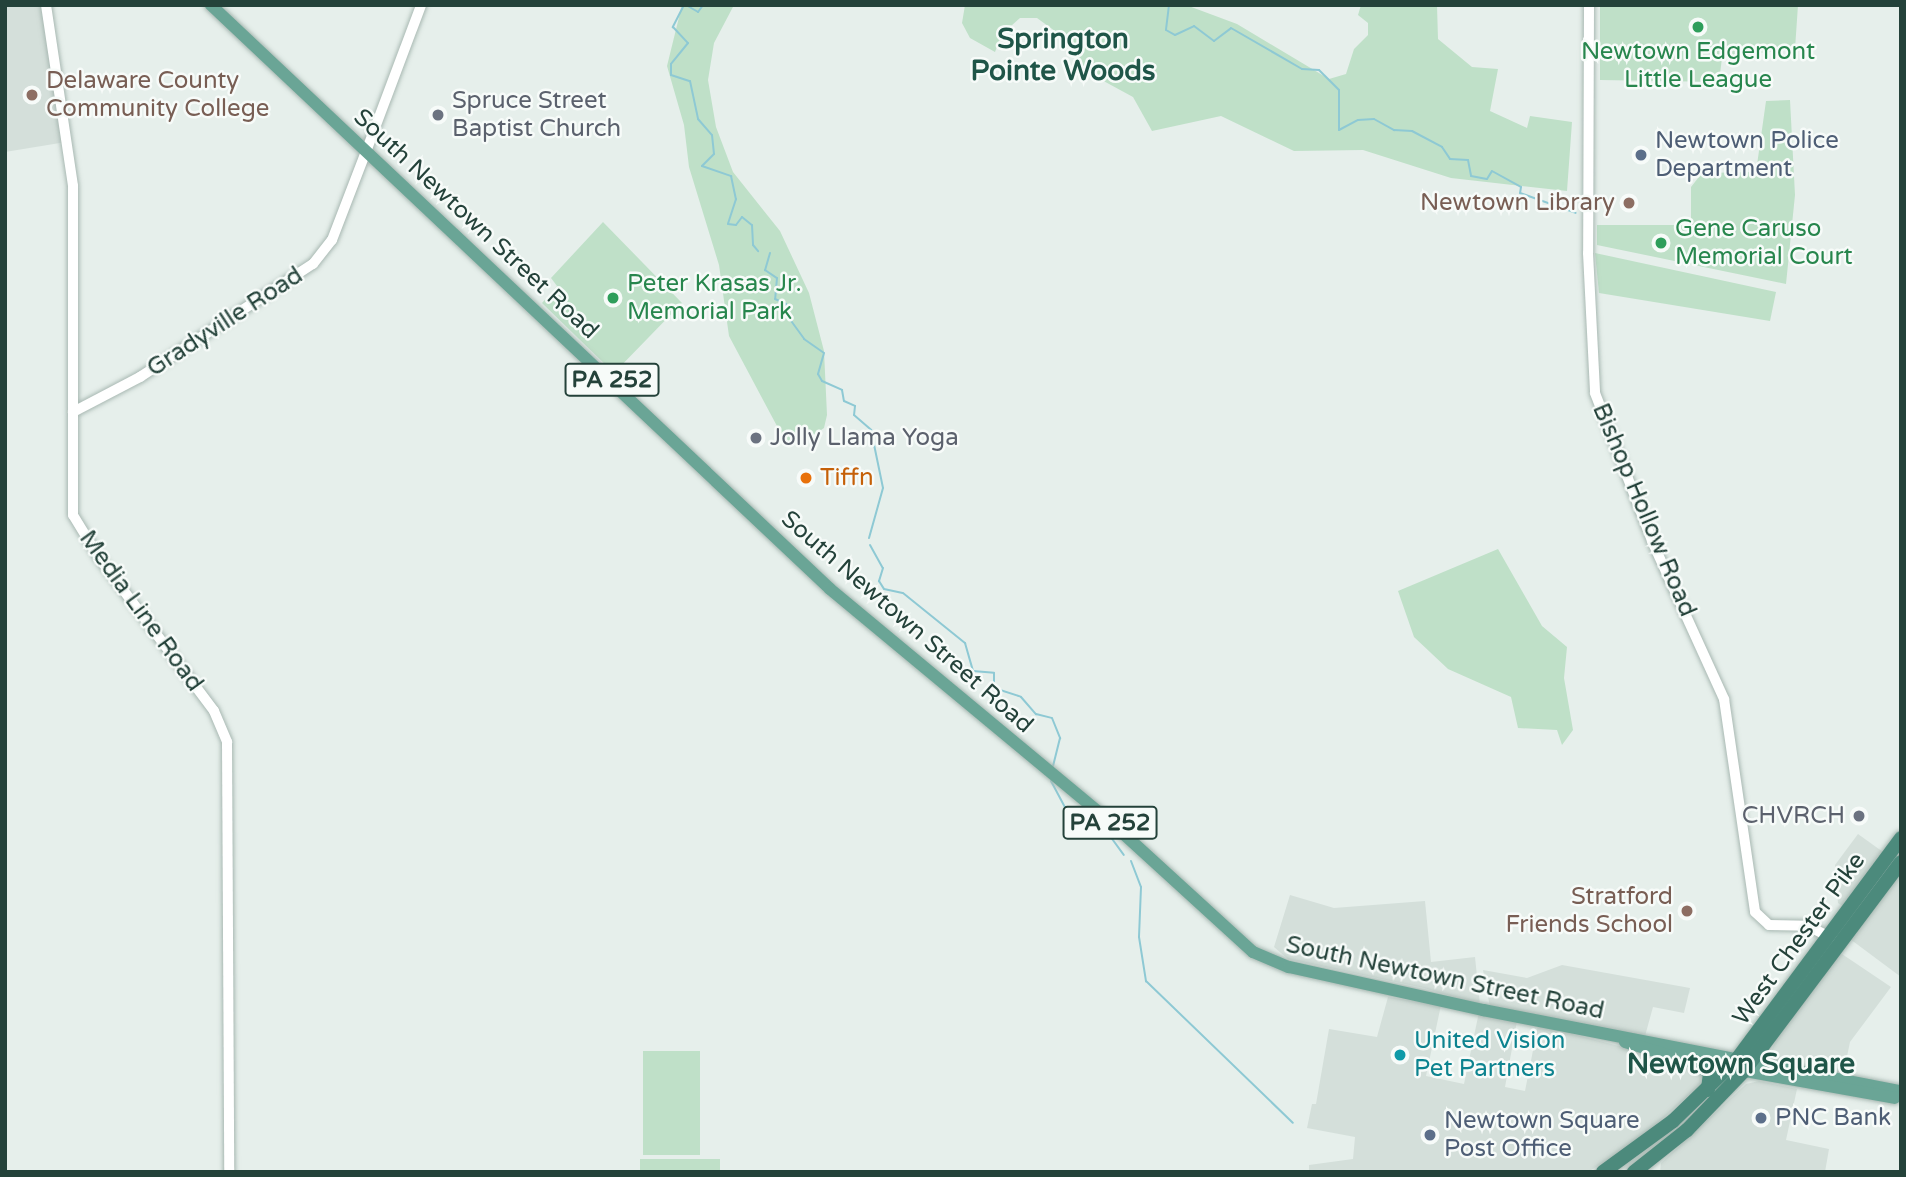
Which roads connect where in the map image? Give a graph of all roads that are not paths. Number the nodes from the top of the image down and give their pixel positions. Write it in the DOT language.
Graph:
graph roads {
  1 [pos="46,5"];
  2 [pos="211,5"];
  3 [pos="421,5"];
  4 [pos="1589,5"];
  5 [pos="367,149"];
  6 [pos="73,412"];
  7 [pos="1901,838"];
  8 [pos="1901,862"];
  9 [pos="1834,939"];
  10 [pos="1612,1036"];
  11 [pos="1696,1062"];
  12 [pos="1740,1065"];
  13 [pos="1708,1090"];
  14 [pos="1901,1091"];
  15 [pos="1901,1098"];
  16 [pos="229,1172"];
  17 [pos="1603,1172"];
  18 [pos="1634,1172"];
  1 -- 6 [label="main road, Media Line Road"];
  2 -- 5 [label="main road, South Newtown Street Road / PA 252"];
  3 -- 5 [label="street, Gradyville Road"];
  4 -- 9 [label="street, Bishop Hollow Road"];
  5 -- 6 [label="main road, Gradyville Road"];
  5 -- 10 [label="main road, South Newtown Street Road / PA 252"];
  6 -- 16 [label="main road, Media Line Road"];
  7 -- 9 [label="highway, West Chester Pike"];
  8 -- 9 [label="highway, West Chester Pike"];
  9 -- 12 [label="highway, West Chester Pike"];
  10 -- 11 [label="main road, PA 252"];
  10 -- 12 [label="main road, PA 252"];
  11 -- 12 [label="main road, PA 252"];
  11 -- 13 [label="highway"];
  12 -- 13 [label="highway, West Chester Pike"];
  12 -- 14 [label="main road, PA 252"];
  12 -- 15 [label="main road, PA 252"];
  12 -- 18 [label="highway, West Chester Pike"];
  13 -- 17 [label="highway, West Chester Pike"];
}
